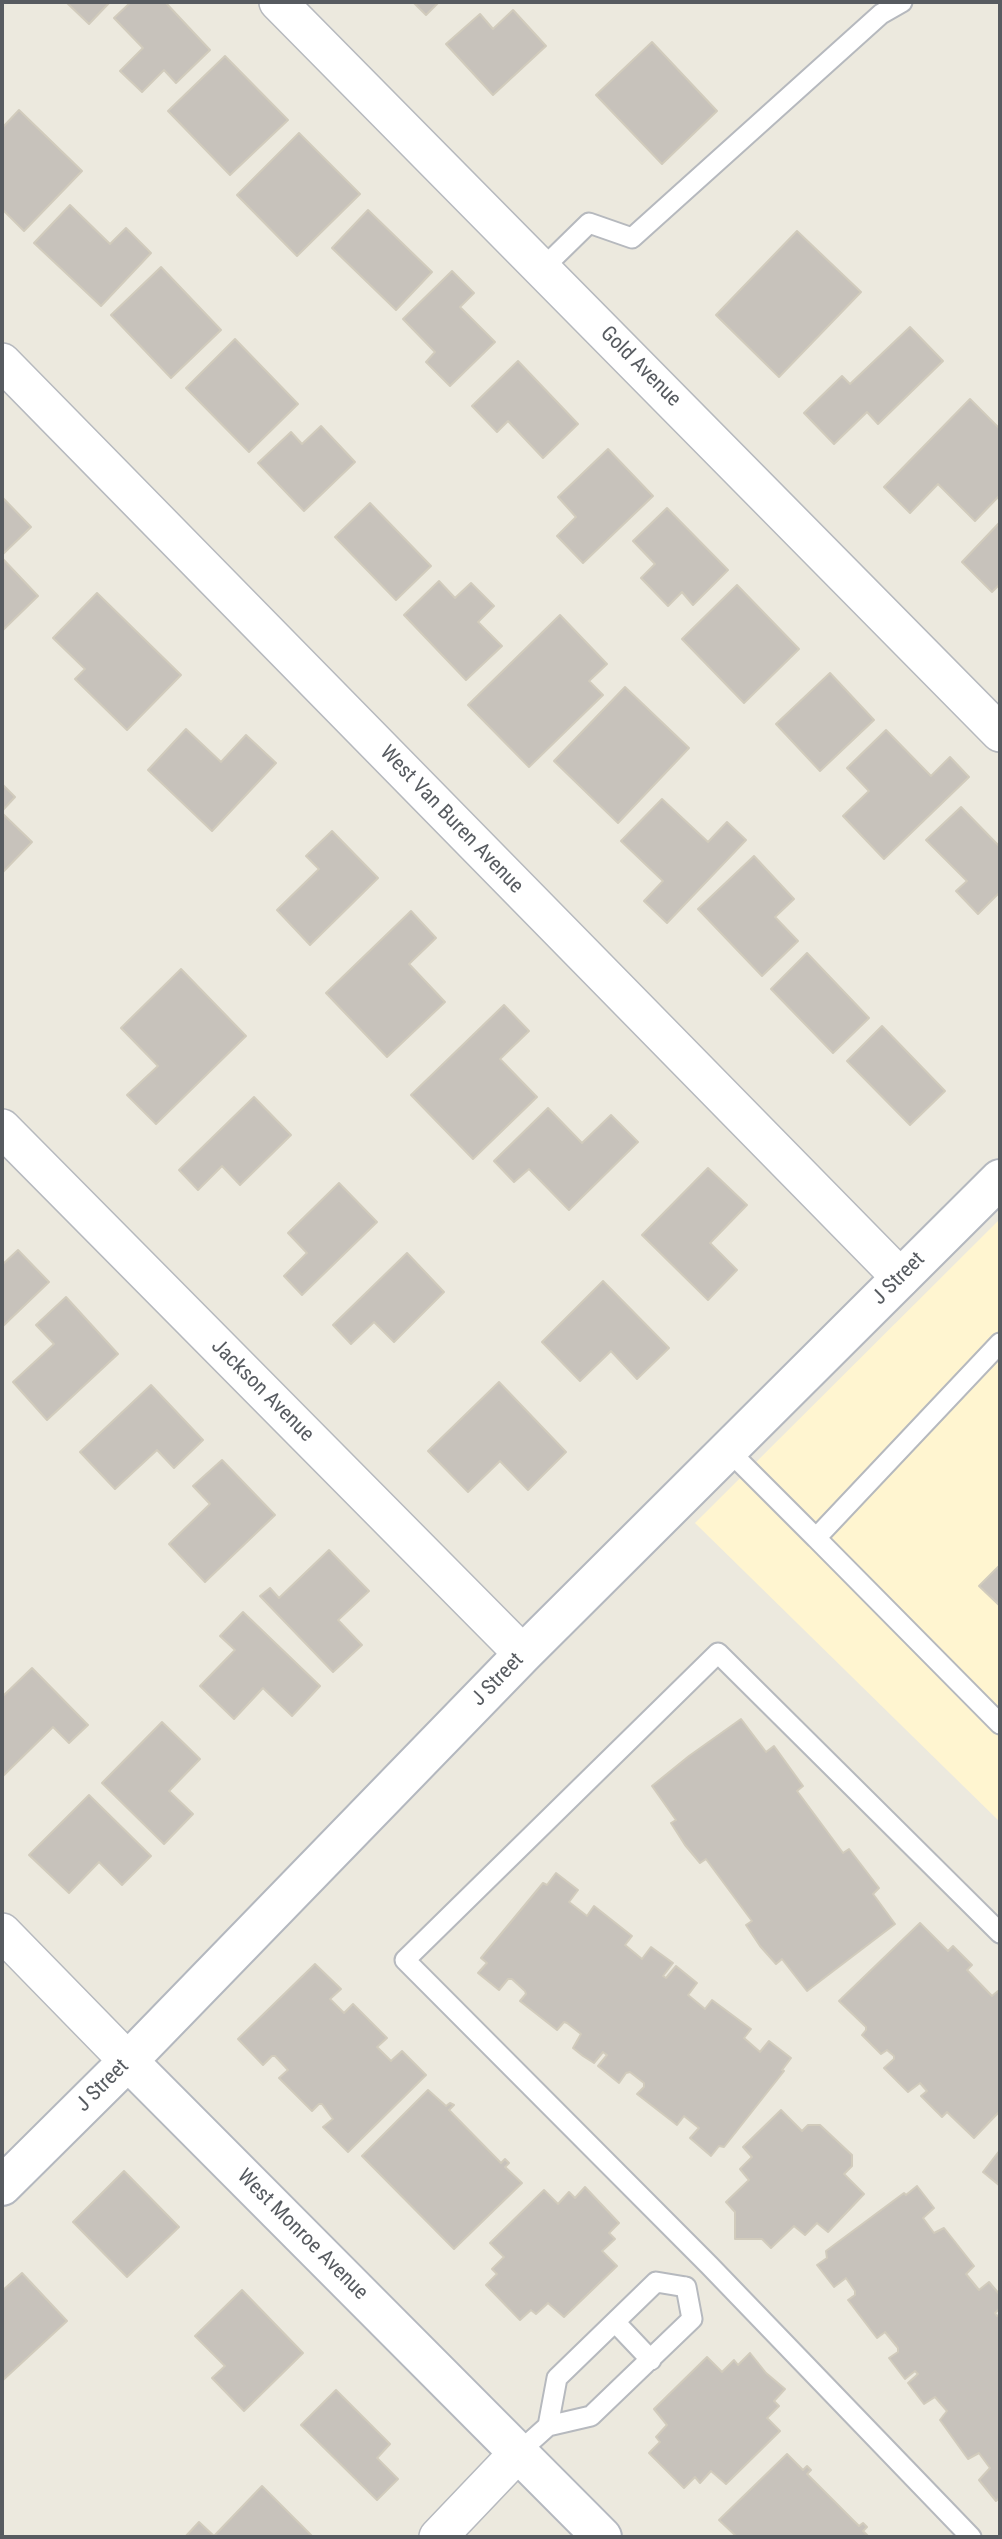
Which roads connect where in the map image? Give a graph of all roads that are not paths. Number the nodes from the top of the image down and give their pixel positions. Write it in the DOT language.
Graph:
graph roads {
  1 [pos="278,2"];
  2 [pos="902,2"];
  3 [pos="543,268"];
  4 [pos="2,362"];
  5 [pos="1000,733"];
  6 [pos="2,1128"];
  7 [pos="1000,1179"];
  8 [pos="901,1278"];
  9 [pos="1000,1343"];
  10 [pos="728,1450"];
  11 [pos="816,1538"];
  12 [pos="523,1654"];
  13 [pos="1000,1724"];
  14 [pos="2,1932"];
  15 [pos="1000,1933"];
  16 [pos="128,2061"];
  17 [pos="2,2186"];
  18 [pos="709,2265"];
  19 [pos="686,2287"];
  20 [pos="615,2322"];
  21 [pos="651,2360"];
  22 [pos="548,2426"];
  23 [pos="519,2452"];
  24 [pos="439,2537"];
  25 [pos="602,2537"];
  26 [pos="971,2537"];
  1 -- 3 [label="street, Gold Avenue"];
  2 -- 3 [label="lane"];
  3 -- 5 [label="street, Gold Avenue"];
  4 -- 8 [label="street, West Van Buren Avenue"];
  6 -- 12 [label="street, Jackson Avenue"];
  7 -- 8 [label="street, J Street"];
  8 -- 10 [label="street, J Street"];
  9 -- 11 [label="lane"];
  10 -- 11 [label="lane"];
  10 -- 12 [label="street, J Street"];
  11 -- 13 [label="lane"];
  12 -- 16 [label="street, J Street"];
  14 -- 16 [label="street, West Monroe Avenue"];
  15 -- 18 [label="lane"];
  16 -- 17 [label="street, J Street"];
  16 -- 23 [label="street, West Monroe Avenue"];
  18 -- 19 [label="lane"];
  18 -- 26 [label="lane"];
  19 -- 20 [label="lane"];
  19 -- 21 [label="lane"];
  20 -- 21 [label="lane"];
  20 -- 22 [label="lane"];
  21 -- 22 [label="lane"];
  22 -- 23 [label="lane"];
  23 -- 24 [label="street"];
  23 -- 25 [label="street, West Monroe Avenue"];
}
